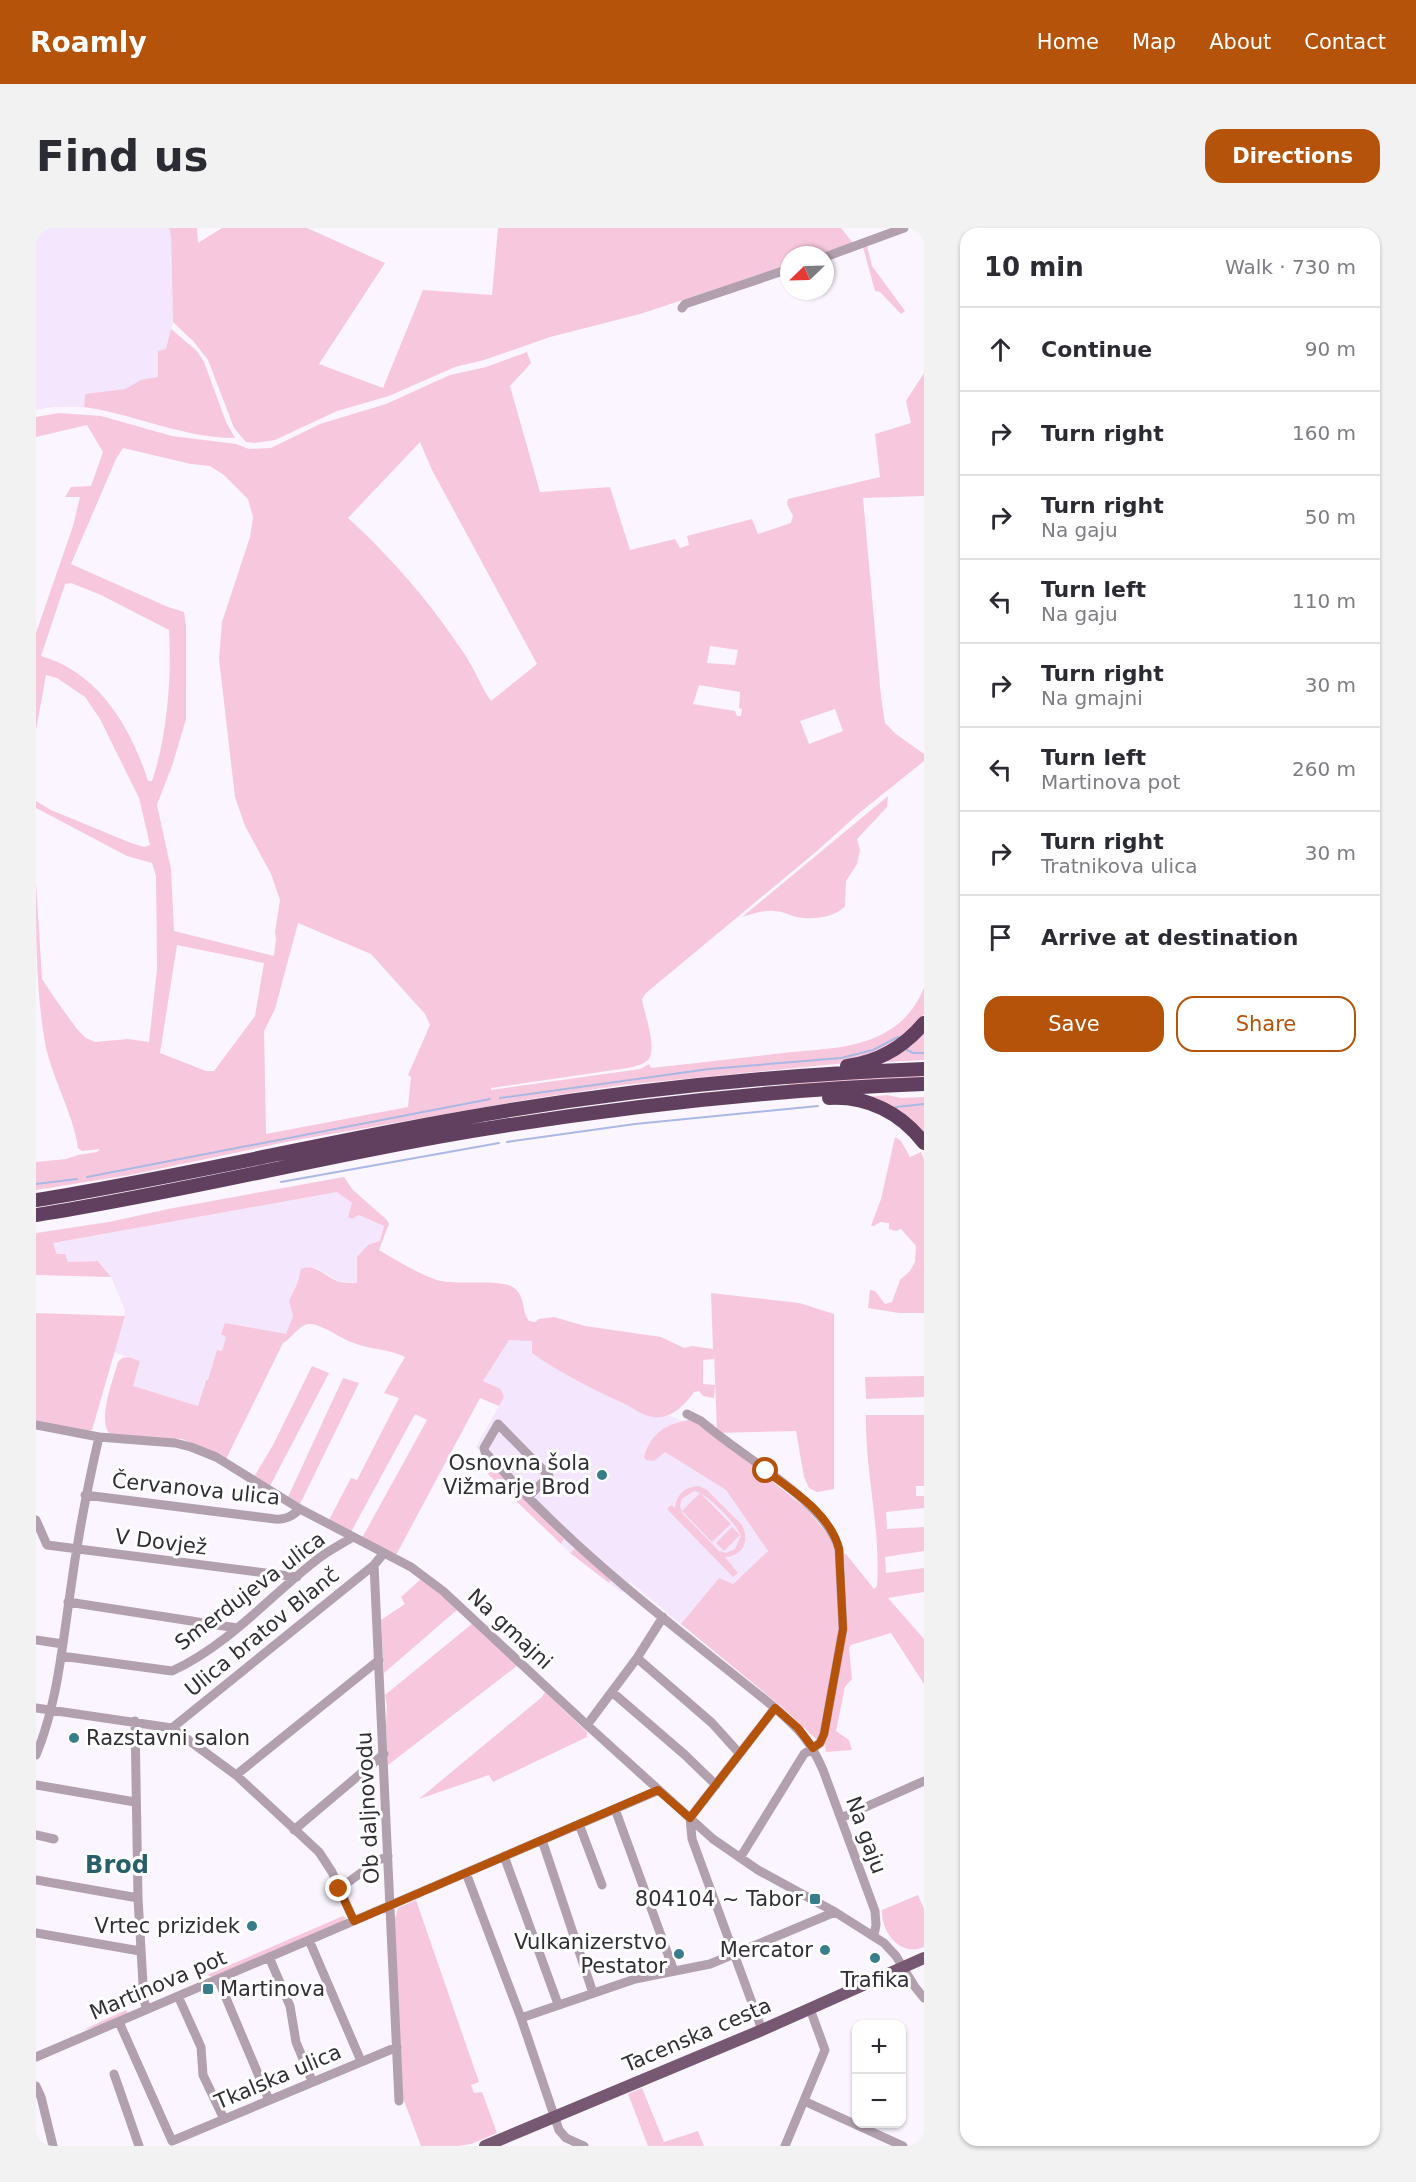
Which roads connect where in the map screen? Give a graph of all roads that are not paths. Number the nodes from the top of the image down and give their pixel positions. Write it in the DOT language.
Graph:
graph roads {
  1 [pos="904,228"];
  2 [pos="834,253"];
  3 [pos="780,272"];
  4 [pos="682,308"];
  5 [pos="924,1023"];
  6 [pos="924,1069"];
  7 [pos="773,1079"];
  8 [pos="924,1084"];
  9 [pos="795,1092"];
  10 [pos="924,1143"];
  11 [pos="36,1200"];
  12 [pos="36,1215"];
  13 [pos="687,1414"];
  14 [pos="36,1425"];
  15 [pos="99,1437"];
  16 [pos="86,1495"];
  17 [pos="528,1497"];
  18 [pos="300,1509"];
  19 [pos="36,1520"];
  20 [pos="353,1537"];
  21 [pos="76,1550"];
  22 [pos="384,1553"];
  23 [pos="375,1565"];
  24 [pos="297,1577"];
  25 [pos="68,1602"];
  26 [pos="663,1617"];
  27 [pos="237,1628"];
  28 [pos="37,1639"];
  29 [pos="63,1644"];
  30 [pos="61,1656"];
  31 [pos="636,1658"];
  32 [pos="379,1660"];
  33 [pos="612,1692"];
  34 [pos="36,1708"];
  35 [pos="775,1708"];
  36 [pos="50,1711"];
  37 [pos="135,1721"];
  38 [pos="587,1725"];
  39 [pos="172,1728"];
  40 [pos="813,1748"];
  41 [pos="739,1753"];
  42 [pos="384,1754"];
  43 [pos="36,1755"];
  44 [pos="236,1774"];
  45 [pos="924,1782"];
  46 [pos="36,1785"];
  47 [pos="716,1785"];
  48 [pos="658,1790"];
  49 [pos="135,1802"];
  50 [pos="615,1809"];
  51 [pos="690,1818"];
  52 [pos="841,1818"];
  53 [pos="579,1824"];
  54 [pos="294,1830"];
  55 [pos="36,1835"];
  56 [pos="54,1839"];
  57 [pos="542,1840"];
  58 [pos="388,1856"];
  59 [pos="504,1856"];
  60 [pos="740,1858"];
  61 [pos="466,1873"];
  62 [pos="36,1880"];
  63 [pos="602,1885"];
  64 [pos="339,1889"];
  65 [pos="138,1898"];
  66 [pos="391,1905"];
  67 [pos="835,1912"];
  68 [pos="354,1921"];
  69 [pos="36,1933"];
  70 [pos="874,1935"];
  71 [pos="309,1940"];
  72 [pos="141,1951"];
  73 [pos="733,1954"];
  74 [pos="269,1957"];
  75 [pos="924,1958"];
  76 [pos="903,1967"];
  77 [pos="674,1971"];
  78 [pos="218,1979"];
  79 [pos="592,1993"];
  80 [pos="178,1996"];
  81 [pos="924,1998"];
  82 [pos="558,2004"];
  83 [pos="147,2009"];
  84 [pos="810,2009"];
  85 [pos="521,2018"];
  86 [pos="119,2022"];
  87 [pos="762,2030"];
  88 [pos="397,2047"];
  89 [pos="36,2057"];
  90 [pos="361,2061"];
  91 [pos="114,2074"];
  92 [pos="312,2081"];
  93 [pos="36,2086"];
  94 [pos="269,2100"];
  95 [pos="399,2101"];
  96 [pos="804,2101"];
  97 [pos="554,2117"];
  98 [pos="224,2119"];
  99 [pos="52,2146"];
  100 [pos="139,2146"];
  101 [pos="485,2146"];
  102 [pos="584,2146"];
  103 [pos="785,2146"];
  104 [pos="903,2146"];
  1 -- 2 [label="street"];
  3 -- 4 [label="street"];
  5 -- 7 [label="highway"];
  6 -- 7 [label="highway"];
  7 -- 11 [label="highway"];
  8 -- 9 [label="highway"];
  9 -- 10 [label="highway"];
  9 -- 12 [label="highway"];
  13 -- 40 [label="street"];
  14 -- 15 [label="street, Na gmajni"];
  15 -- 16 [label="street"];
  15 -- 18 [label="street, Na gmajni"];
  16 -- 18 [label="street, Červanova ulica"];
  16 -- 21 [label="street"];
  17 -- 17 [label="street, Na gaju"];
  17 -- 26 [label="street, Na gaju"];
  18 -- 20 [label="street, Na gmajni"];
  19 -- 21 [label="street, V Dovjež"];
  20 -- 22 [label="street, Na gmajni"];
  20 -- 24 [label="street, Smerdujeva ulica"];
  21 -- 24 [label="street, V Dovjež"];
  21 -- 25 [label="street"];
  22 -- 23 [label="street"];
  22 -- 38 [label="street, Na gmajni"];
  23 -- 32 [label="street, Ob daljnovodu"];
  23 -- 39 [label="street, Ulica bratov Blanč"];
  24 -- 27 [label="street, Smerdujeva ulica"];
  25 -- 27 [label="street"];
  25 -- 29 [label="street"];
  26 -- 31 [label="street"];
  26 -- 35 [label="street, Na gaju"];
  27 -- 30 [label="street, Smerdujeva ulica"];
  28 -- 29 [label="street"];
  29 -- 30 [label="street"];
  30 -- 36 [label="street"];
  31 -- 33 [label="street"];
  31 -- 41 [label="street"];
  32 -- 42 [label="street, Ob daljnovodu"];
  32 -- 44 [label="street"];
  33 -- 38 [label="street"];
  33 -- 47 [label="street"];
  34 -- 36 [label="street"];
  35 -- 40 [label="street, Na gaju"];
  35 -- 41 [label="street"];
  36 -- 37 [label="street"];
  36 -- 43 [label="street"];
  37 -- 39 [label="street"];
  37 -- 49 [label="street"];
  38 -- 48 [label="street, Na gmajni"];
  39 -- 44 [label="street"];
  40 -- 52 [label="street, Na gaju"];
  40 -- 60 [label="street"];
  41 -- 47 [label="street"];
  42 -- 54 [label="street"];
  42 -- 58 [label="street, Ob daljnovodu"];
  44 -- 54 [label="street"];
  45 -- 52 [label="street"];
  46 -- 49 [label="street"];
  47 -- 51 [label="street"];
  48 -- 50 [label="street, Martinova pot"];
  48 -- 51 [label="street, Na gmajni"];
  49 -- 65 [label="street"];
  50 -- 53 [label="street, Martinova pot"];
  50 -- 77 [label="street"];
  51 -- 60 [label="street, Na gmajni"];
  51 -- 73 [label="street"];
  52 -- 70 [label="street, Na gaju"];
  53 -- 57 [label="street, Martinova pot"];
  53 -- 63 [label="street"];
  54 -- 64 [label="street"];
  55 -- 56 [label="street"];
  57 -- 59 [label="street, Martinova pot"];
  57 -- 79 [label="street"];
  58 -- 64 [label="street"];
  58 -- 66 [label="street, Ob daljnovodu"];
  59 -- 61 [label="street, Martinova pot"];
  59 -- 82 [label="street"];
  60 -- 67 [label="street, Na gmajni"];
  61 -- 66 [label="street, Martinova pot"];
  61 -- 85 [label="street"];
  62 -- 65 [label="street"];
  64 -- 68 [label="street"];
  65 -- 72 [label="street"];
  66 -- 68 [label="street, Martinova pot"];
  66 -- 88 [label="street, Ob daljnovodu"];
  67 -- 70 [label="street, Na gmajni"];
  67 -- 73 [label="street"];
  68 -- 71 [label="street, Martinova pot"];
  69 -- 72 [label="street"];
  70 -- 76 [label="street, Na gmajni"];
  71 -- 74 [label="street, Martinova pot"];
  71 -- 90 [label="street"];
  72 -- 83 [label="street"];
  73 -- 77 [label="street"];
  73 -- 87 [label="street"];
  74 -- 78 [label="street, Martinova pot"];
  74 -- 92 [label="street"];
  75 -- 76 [label="main road, Tacenska cesta"];
  76 -- 81 [label="street, Na gmajni"];
  76 -- 84 [label="main road, Tacenska cesta"];
  77 -- 79 [label="street"];
  78 -- 80 [label="street, Martinova pot"];
  78 -- 94 [label="street"];
  79 -- 82 [label="street"];
  80 -- 83 [label="street, Martinova pot"];
  80 -- 98 [label="street"];
  82 -- 85 [label="street"];
  83 -- 86 [label="street, Martinova pot"];
  84 -- 87 [label="main road, Tacenska cesta"];
  84 -- 96 [label="street"];
  85 -- 97 [label="street"];
  86 -- 89 [label="street, Martinova pot"];
  86 -- 98 [label="street, Tkalska ulica"];
  87 -- 97 [label="main road, Tacenska cesta"];
  88 -- 90 [label="street, Tkalska ulica"];
  88 -- 95 [label="street, Ob daljnovodu"];
  90 -- 92 [label="street, Tkalska ulica"];
  91 -- 100 [label="street"];
  92 -- 94 [label="street, Tkalska ulica"];
  93 -- 99 [label="street"];
  94 -- 98 [label="street, Tkalska ulica"];
  96 -- 103 [label="street"];
  96 -- 104 [label="street"];
  97 -- 101 [label="main road, Tacenska cesta"];
  97 -- 102 [label="street"];
}
